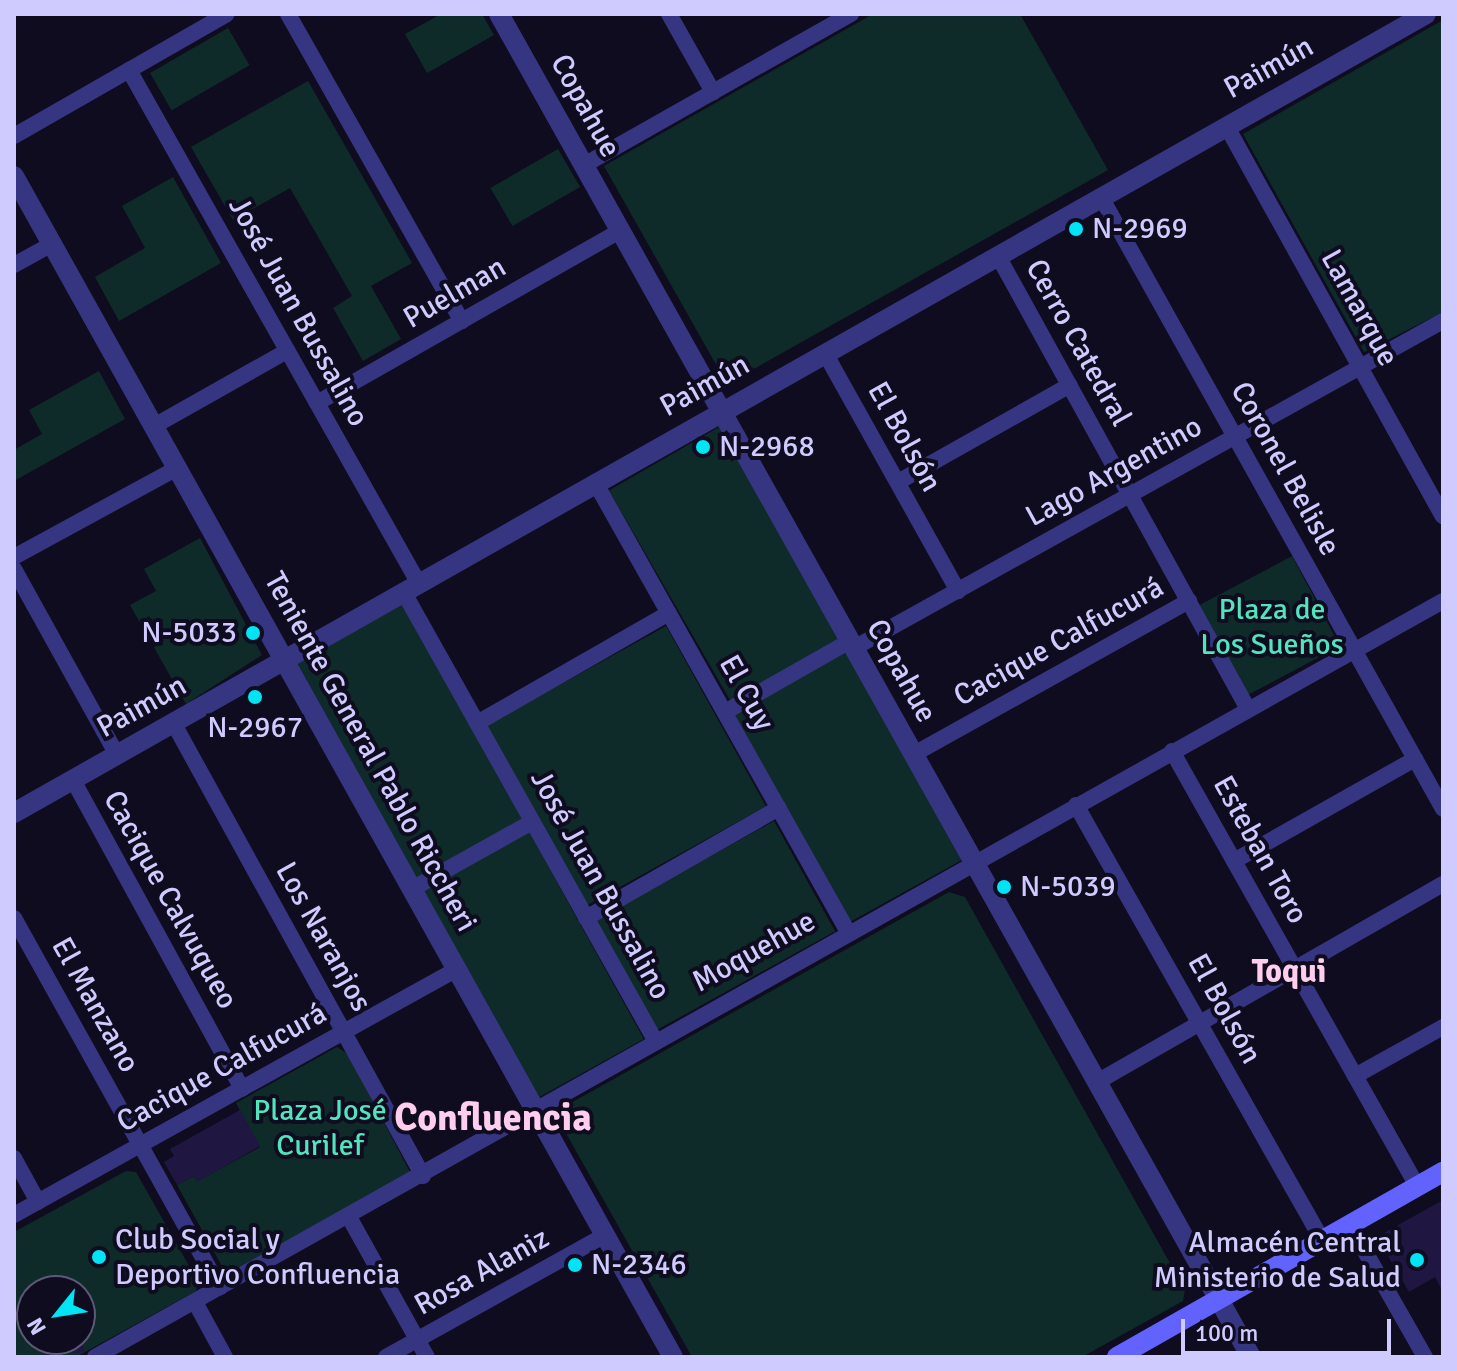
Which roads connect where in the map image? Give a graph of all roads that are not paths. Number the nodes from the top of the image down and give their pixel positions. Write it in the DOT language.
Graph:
graph roads {
  1 [pos="227,14"];
  2 [pos="288,14"];
  3 [pos="499,14"];
  4 [pos="669,14"];
  5 [pos="851,14"];
  6 [pos="1426,14"];
  7 [pos="129,70"];
  8 [pos="713,92"];
  9 [pos="1227,127"];
  10 [pos="14,136"];
  11 [pos="584,165"];
  12 [pos="14,176"];
  13 [pos="1101,197"];
  14 [pos="620,231"];
  15 [pos="52,244"];
  16 [pos="998,256"];
  17 [pos="14,265"];
  18 [pos="462,321"];
  19 [pos="1443,321"];
  20 [pos="287,351"];
  21 [pos="825,353"];
  22 [pos="1360,367"];
  23 [pos="1070,385"];
  24 [pos="317,403"];
  25 [pos="721,411"];
  26 [pos="154,426"];
  27 [pos="1235,436"];
  28 [pos="177,468"];
  29 [pos="595,482"];
  30 [pos="898,482"];
  31 [pos="1130,495"];
  32 [pos="1443,516"];
  33 [pos="14,557"];
  34 [pos="14,569"];
  35 [pos="410,586"];
  36 [pos="958,591"];
  37 [pos="1189,601"];
  38 [pos="1443,601"];
  39 [pos="669,613"];
  40 [pos="852,645"];
  41 [pos="1354,650"];
  42 [pos="283,658"];
  43 [pos="1248,709"];
  44 [pos="725,712"];
  45 [pos="477,723"];
  46 [pos="174,724"];
  47 [pos="1172,751"];
  48 [pos="914,754"];
  49 [pos="117,755"];
  50 [pos="1415,759"];
  51 [pos="73,780"];
  52 [pos="1076,805"];
  53 [pos="779,808"];
  54 [pos="1443,809"];
  55 [pos="14,813"];
  56 [pos="532,822"];
  57 [pos="1234,861"];
  58 [pos="974,862"];
  59 [pos="1443,884"];
  60 [pos="412,889"];
  61 [pos="14,918"];
  62 [pos="586,918"];
  63 [pos="848,932"];
  64 [pos="457,969"];
  65 [pos="1295,969"];
  66 [pos="1200,1023"];
  67 [pos="1443,1027"];
  68 [pos="343,1032"];
  69 [pos="655,1040"];
  70 [pos="1355,1076"];
  71 [pos="1097,1082"];
  72 [pos="242,1089"];
  73 [pos="535,1110"];
  74 [pos="141,1145"];
  75 [pos="14,1158"];
  76 [pos="1443,1172"];
  77 [pos="423,1176"];
  78 [pos="1417,1186"];
  79 [pos="38,1202"];
  80 [pos="14,1215"];
  81 [pos="349,1217"];
  82 [pos="1350,1225"];
  83 [pos="605,1235"];
  84 [pos="1322,1240"];
  85 [pos="220,1288"];
  86 [pos="1219,1299"];
  87 [pos="195,1302"];
  88 [pos="418,1339"];
  89 [pos="95,1357"];
  90 [pos="225,1357"];
  91 [pos="386,1357"];
  92 [pos="427,1357"];
  93 [pos="673,1357"];
  94 [pos="1117,1357"];
  95 [pos="1251,1357"];
  96 [pos="1425,1357"];
  1 -- 7 [label="street"];
  2 -- 18 [label="street"];
  3 -- 11 [label="street, Copahue"];
  4 -- 8 [label="street"];
  5 -- 8 [label="street"];
  6 -- 9 [label="street, Paimún"];
  7 -- 10 [label="street"];
  7 -- 20 [label="street, José Juan Bussalino"];
  8 -- 11 [label="street"];
  9 -- 13 [label="street, Paimún"];
  9 -- 22 [label="street, Lamarque"];
  11 -- 14 [label="street, Copahue"];
  12 -- 15 [label="street, Teniente General Pablo Riccheri"];
  13 -- 16 [label="street, Paimún"];
  13 -- 27 [label="street, Coronel Belisle"];
  14 -- 18 [label="street, Puelman"];
  14 -- 25 [label="street, Copahue"];
  15 -- 17 [label="street"];
  15 -- 26 [label="street, Teniente General Pablo Riccheri"];
  16 -- 21 [label="street, Paimún"];
  16 -- 23 [label="street, Cerro Catedral"];
  18 -- 24 [label="street, Puelman"];
  19 -- 22 [label="street, Lago Argentino"];
  20 -- 24 [label="street, José Juan Bussalino"];
  20 -- 26 [label="street"];
  21 -- 25 [label="street, Paimún"];
  21 -- 30 [label="street, El Bolsón"];
  22 -- 27 [label="street, Lago Argentino"];
  22 -- 32 [label="street, Lamarque"];
  23 -- 30 [label="street"];
  23 -- 31 [label="street, Cerro Catedral"];
  24 -- 35 [label="street, José Juan Bussalino"];
  25 -- 29 [label="street, Paimún"];
  25 -- 40 [label="street, Copahue"];
  26 -- 28 [label="street, Teniente General Pablo Riccheri"];
  27 -- 31 [label="street, Lago Argentino"];
  27 -- 41 [label="street, Coronel Belisle"];
  28 -- 33 [label="street"];
  28 -- 42 [label="street, Teniente General Pablo Riccheri"];
  29 -- 35 [label="street, Paimún"];
  29 -- 39 [label="street, El Cuy"];
  30 -- 36 [label="street, El Bolsón"];
  31 -- 36 [label="street, Lago Argentino"];
  31 -- 37 [label="street, Cerro Catedral"];
  34 -- 49 [label="street, Cacique Calvuqueo"];
  35 -- 42 [label="street, Paimún"];
  35 -- 45 [label="street, José Juan Bussalino"];
  36 -- 40 [label="street, Lago Argentino"];
  37 -- 43 [label="street, Cerro Catedral"];
  37 -- 48 [label="street, Cacique Calfucurá"];
  38 -- 41 [label="street, Moquehue"];
  39 -- 44 [label="street, El Cuy"];
  39 -- 45 [label="street"];
  40 -- 44 [label="street, Lago Argentino"];
  40 -- 48 [label="street, Copahue"];
  41 -- 43 [label="street, Moquehue"];
  41 -- 50 [label="street, Coronel Belisle"];
  42 -- 46 [label="street, Paimún"];
  42 -- 60 [label="street, Teniente General Pablo Riccheri"];
  43 -- 47 [label="street, Moquehue"];
  44 -- 53 [label="street, El Cuy"];
  45 -- 56 [label="street, José Juan Bussalino"];
  46 -- 49 [label="street, Paimún"];
  46 -- 68 [label="street, Los Naranjos"];
  47 -- 52 [label="street, Moquehue"];
  47 -- 57 [label="street, Esteban Toro"];
  48 -- 58 [label="street, Copahue"];
  49 -- 51 [label="street, Paimún"];
  50 -- 54 [label="street, Coronel Belisle"];
  50 -- 57 [label="street"];
  51 -- 55 [label="street, Paimún"];
  51 -- 72 [label="street, Cacique Calvuqueo"];
  52 -- 58 [label="street, Moquehue"];
  52 -- 66 [label="street, El Bolsón"];
  53 -- 62 [label="street"];
  53 -- 63 [label="street, El Cuy"];
  56 -- 60 [label="street"];
  56 -- 62 [label="street, José Juan Bussalino"];
  57 -- 65 [label="street, Esteban Toro"];
  58 -- 63 [label="street, Moquehue"];
  58 -- 71 [label="street, Copahue"];
  59 -- 65 [label="street"];
  60 -- 64 [label="street, Teniente General Pablo Riccheri"];
  61 -- 74 [label="street, El Manzano"];
  62 -- 69 [label="street, José Juan Bussalino"];
  63 -- 69 [label="street, Moquehue"];
  64 -- 68 [label="street, Cacique Calfucurá"];
  64 -- 73 [label="street, Teniente General Pablo Riccheri"];
  65 -- 66 [label="street"];
  65 -- 70 [label="street, Esteban Toro"];
  66 -- 71 [label="street"];
  66 -- 84 [label="street, El Bolsón"];
  67 -- 70 [label="street"];
  68 -- 72 [label="street, Cacique Calfucurá"];
  68 -- 77 [label="street, Los Naranjos"];
  69 -- 73 [label="street, Moquehue"];
  70 -- 78 [label="street, Esteban Toro"];
  71 -- 86 [label="street, Copahue"];
  72 -- 74 [label="street, Cacique Calfucurá"];
  73 -- 77 [label="street, Moquehue"];
  73 -- 83 [label="street, Teniente General Pablo Riccheri"];
  74 -- 79 [label="street, Cacique Calfucurá"];
  74 -- 85 [label="street, El Manzano"];
  75 -- 79 [label="street"];
  76 -- 78 [label="main road"];
  77 -- 81 [label="street, Moquehue"];
  78 -- 82 [label="main road"];
  79 -- 80 [label="street, Cacique Calfucurá"];
  81 -- 85 [label="street, Moquehue"];
  81 -- 88 [label="street"];
  82 -- 84 [label="main road"];
  82 -- 96 [label="street"];
  83 -- 88 [label="street, Rosa Alaniz"];
  83 -- 93 [label="street, Teniente General Pablo Riccheri"];
  84 -- 86 [label="main road"];
  85 -- 87 [label="street, Moquehue"];
  86 -- 94 [label="main road"];
  86 -- 95 [label="street, Copahue"];
  87 -- 89 [label="street, Moquehue"];
  87 -- 90 [label="street"];
  88 -- 91 [label="street, Rosa Alaniz"];
  88 -- 92 [label="street"];
}
